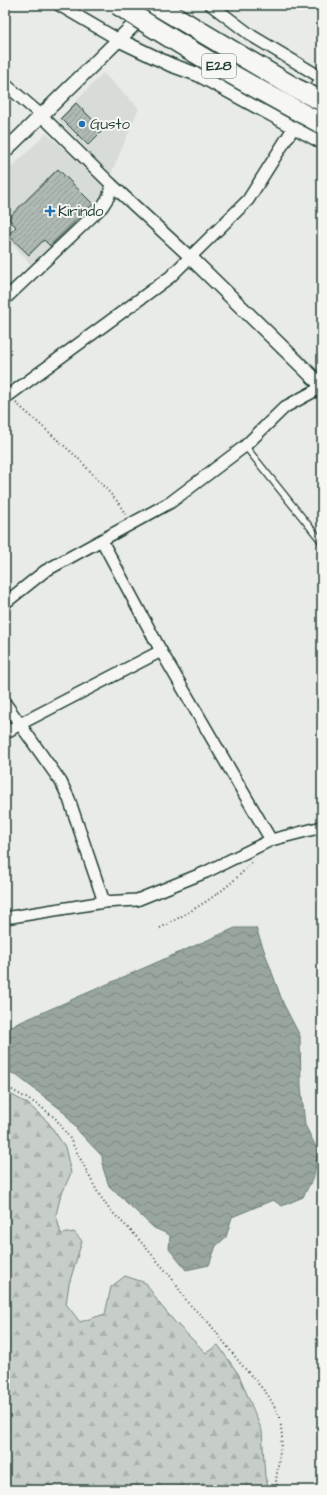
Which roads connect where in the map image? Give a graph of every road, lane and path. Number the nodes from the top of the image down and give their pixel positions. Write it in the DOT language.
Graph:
graph roads {
  1 [pos="59,5"];
  2 [pos="118,5"];
  3 [pos="155,5"];
  4 [pos="211,5"];
  5 [pos="119,40"];
  6 [pos="322,77"];
  7 [pos="5,84"];
  8 [pos="322,102"];
  9 [pos="41,115"];
  10 [pos="322,124"];
  11 [pos="294,127"];
  12 [pos="322,142"];
  13 [pos="5,151"];
  14 [pos="111,184"];
  15 [pos="190,257"];
  16 [pos="5,299"];
  17 [pos="322,386"];
  18 [pos="6,396"];
  19 [pos="245,446"];
  20 [pos="132,524"];
  21 [pos="102,541"];
  22 [pos="322,542"];
  23 [pos="5,603"];
  24 [pos="162,651"];
  25 [pos="5,703"];
  26 [pos="20,724"];
  27 [pos="5,733"];
  28 [pos="322,826"];
  29 [pos="271,840"];
  30 [pos="253,861"];
  31 [pos="104,902"];
  32 [pos="5,918"];
  33 [pos="160,928"];
  34 [pos="5,1086"];
  35 [pos="278,1490"];
  1 -- 5 [label="street"];
  2 -- 10 [label="highway, E28, bridge"];
  3 -- 5 [label="street"];
  3 -- 8 [label="highway, E28, bridge"];
  4 -- 6 [label="street"];
  5 -- 9 [label="street"];
  5 -- 11 [label="street"];
  6 -- 11 [label="street"];
  7 -- 9 [label="street"];
  9 -- 13 [label="street"];
  9 -- 14 [label="street"];
  11 -- 12 [label="street"];
  11 -- 15 [label="street"];
  14 -- 15 [label="street"];
  14 -- 16 [label="street"];
  15 -- 17 [label="street"];
  15 -- 18 [label="street"];
  17 -- 19 [label="street"];
  18 -- 20 [label="path"];
  19 -- 20 [label="street"];
  19 -- 22 [label="lane"];
  20 -- 21 [label="street"];
  21 -- 23 [label="street"];
  21 -- 24 [label="street"];
  24 -- 26 [label="street"];
  24 -- 29 [label="street"];
  25 -- 26 [label="street"];
  26 -- 27 [label="street"];
  26 -- 31 [label="street"];
  28 -- 29 [label="street"];
  29 -- 31 [label="street"];
  30 -- 33 [label="path"];
  31 -- 32 [label="street"];
  34 -- 35 [label="path"];
}
